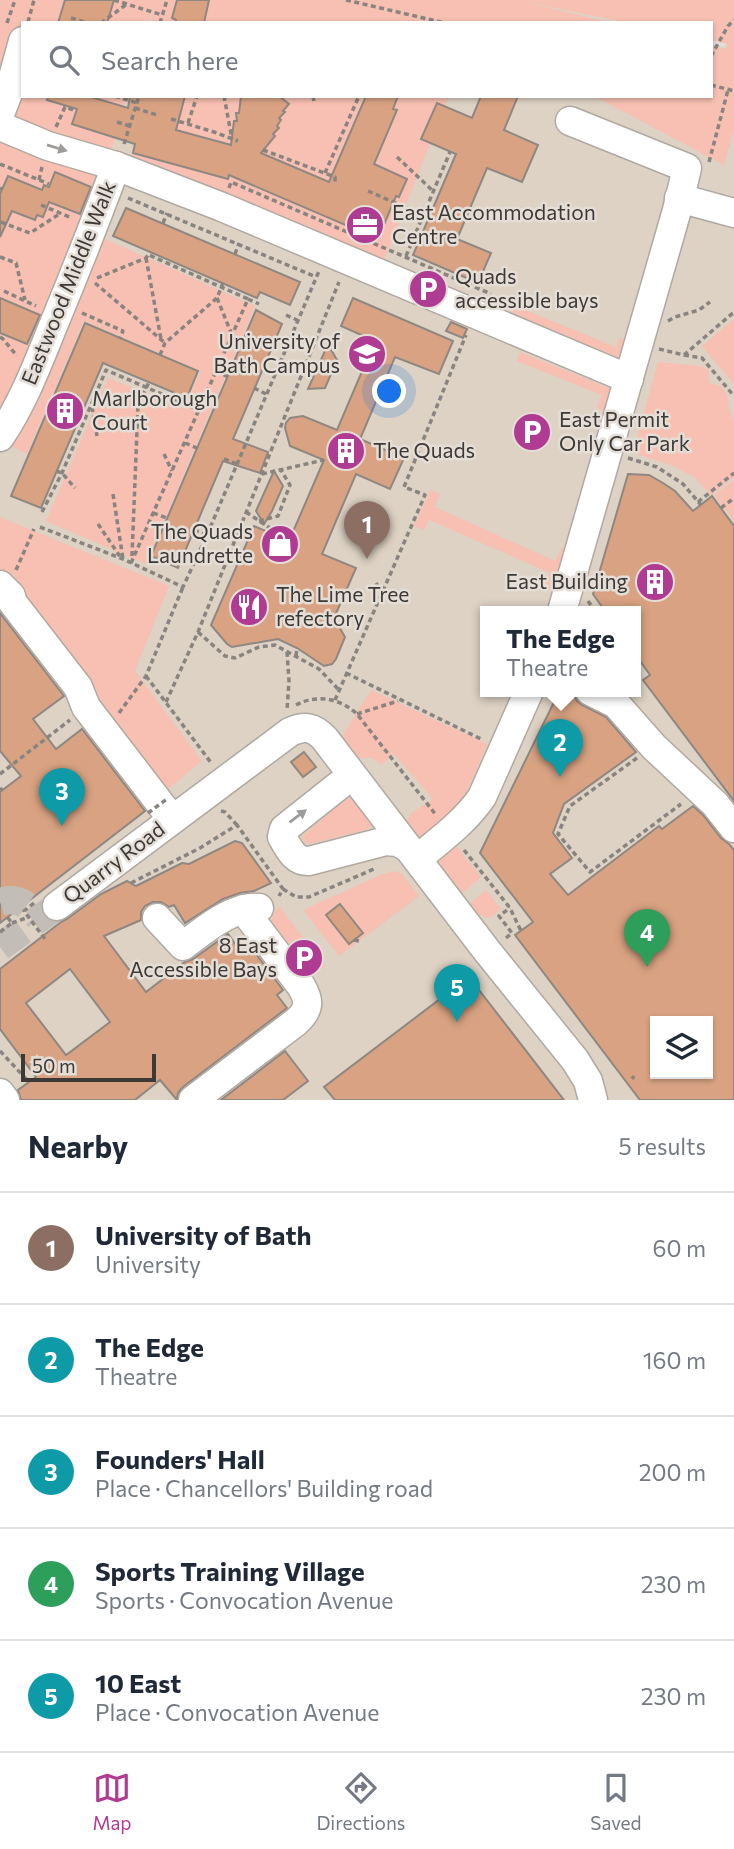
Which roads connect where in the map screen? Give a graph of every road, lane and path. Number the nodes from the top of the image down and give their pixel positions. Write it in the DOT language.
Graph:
graph roads {
  1 [pos="10,0"];
  2 [pos="15,0"];
  3 [pos="34,0"];
  4 [pos="114,0"];
  5 [pos="167,0"];
  6 [pos="346,0"];
  7 [pos="127,4"];
  8 [pos="13,7"];
  9 [pos="162,15"];
  10 [pos="71,18"];
  11 [pos="734,20"];
  12 [pos="29,21"];
  13 [pos="81,21"];
  14 [pos="105,21"];
  15 [pos="160,21"];
  16 [pos="436,21"];
  17 [pos="14,35"];
  18 [pos="713,52"];
  19 [pos="713,86"];
  20 [pos="734,91"];
  21 [pos="121,98"];
  22 [pos="138,98"];
  23 [pos="196,98"];
  24 [pos="224,98"];
  25 [pos="313,98"];
  26 [pos="358,98"];
  27 [pos="314,102"];
  28 [pos="137,103"];
  29 [pos="135,108"];
  30 [pos="0,114"];
  31 [pos="157,115"];
  32 [pos="171,119"];
  33 [pos="570,121"];
  34 [pos="117,122"];
  35 [pos="188,123"];
  36 [pos="0,126"];
  37 [pos="130,127"];
  38 [pos="232,139"];
  39 [pos="238,141"];
  40 [pos="263,150"];
  41 [pos="450,152"];
  42 [pos="397,157"];
  43 [pos="0,164"];
  44 [pos="116,166"];
  45 [pos="325,173"];
  46 [pos="335,177"];
  47 [pos="341,179"];
  48 [pos="50,184"];
  49 [pos="335,185"];
  50 [pos="229,188"];
  51 [pos="368,191"];
  52 [pos="433,191"];
  53 [pos="679,198"];
  54 [pos="131,199"];
  55 [pos="41,205"];
  56 [pos="61,213"];
  57 [pos="734,213"];
  58 [pos="167,214"];
  59 [pos="423,215"];
  60 [pos="1,222"];
  61 [pos="163,223"];
  62 [pos="92,228"];
  63 [pos="239,243"];
  64 [pos="235,254"];
  65 [pos="148,255"];
  66 [pos="0,257"];
  67 [pos="338,257"];
  68 [pos="401,269"];
  69 [pos="316,277"];
  70 [pos="222,285"];
  71 [pos="4,291"];
  72 [pos="217,298"];
  73 [pos="248,299"];
  74 [pos="25,300"];
  75 [pos="710,302"];
  76 [pos="259,304"];
  77 [pos="483,304"];
  78 [pos="734,312"];
  79 [pos="286,315"];
  80 [pos="298,320"];
  81 [pos="55,321"];
  82 [pos="667,321"];
  83 [pos="232,335"];
  84 [pos="120,339"];
  85 [pos="163,342"];
  86 [pos="659,349"];
  87 [pos="160,355"];
  88 [pos="684,355"];
  89 [pos="108,365"];
  90 [pos="106,370"];
  91 [pos="216,371"];
  92 [pos="228,377"];
  93 [pos="629,379"];
  94 [pos="149,382"];
  95 [pos="146,388"];
  96 [pos="254,388"];
  97 [pos="267,394"];
  98 [pos="734,396"];
  99 [pos="87,399"];
  100 [pos="92,403"];
  101 [pos="138,405"];
  102 [pos="199,410"];
  103 [pos="143,413"];
  104 [pos="97,436"];
  105 [pos="0,437"];
  106 [pos="185,443"];
  107 [pos="197,448"];
  108 [pos="164,454"];
  109 [pos="628,458"];
  110 [pos="224,459"];
  111 [pos="324,460"];
  112 [pos="237,464"];
  113 [pos="281,470"];
  114 [pos="56,471"];
  115 [pos="172,471"];
  116 [pos="62,473"];
  117 [pos="734,473"];
  118 [pos="262,474"];
  119 [pos="75,488"];
  120 [pos="113,494"];
  121 [pos="734,498"];
  122 [pos="721,508"];
  123 [pos="42,512"];
  124 [pos="247,512"];
  125 [pos="153,513"];
  126 [pos="167,518"];
  127 [pos="258,521"];
  128 [pos="98,524"];
  129 [pos="40,527"];
  130 [pos="34,530"];
  131 [pos="194,530"];
  132 [pos="206,535"];
  133 [pos="289,541"];
  134 [pos="123,559"];
  135 [pos="132,562"];
  136 [pos="376,583"];
  137 [pos="183,587"];
  138 [pos="6,591"];
  139 [pos="382,592"];
  140 [pos="563,606"];
  141 [pos="198,632"];
  142 [pos="297,648"];
  143 [pos="287,651"];
  144 [pos="296,656"];
  145 [pos="346,673"];
  146 [pos="146,676"];
  147 [pos="339,690"];
  148 [pos="526,697"];
  149 [pos="602,697"];
  150 [pos="335,700"];
  151 [pos="400,700"];
  152 [pos="166,702"];
  153 [pos="287,710"];
  154 [pos="357,714"];
  155 [pos="94,717"];
  156 [pos="654,747"];
  157 [pos="503,749"];
  158 [pos="0,774"];
  159 [pos="352,775"];
  160 [pos="224,780"];
  161 [pos="700,790"];
  162 [pos="162,810"];
  163 [pos="217,811"];
  164 [pos="237,825"];
  165 [pos="734,828"];
  166 [pos="458,843"];
  167 [pos="412,853"];
  168 [pos="385,864"];
  169 [pos="131,883"];
  170 [pos="268,900"];
  171 [pos="57,906"];
  172 [pos="510,908"];
  173 [pos="24,911"];
  174 [pos="29,916"];
  175 [pos="8,917"];
  176 [pos="157,918"];
  177 [pos="12,923"];
  178 [pos="521,931"];
  179 [pos="0,932"];
  180 [pos="45,939"];
  181 [pos="487,951"];
  182 [pos="0,1051"];
  183 [pos="29,1082"];
  184 [pos="0,1093"];
  185 [pos="5,1100"];
  186 [pos="194,1100"];
  187 [pos="593,1100"];
  1 -- 8 [label="path"];
  2 -- 8 [label="path"];
  3 -- 12 [label="path"];
  4 -- 7 [label="path"];
  5 -- 9 [label="path"];
  6 -- 16 [label="path"];
  7 -- 9 [label="path"];
  7 -- 14 [label="path"];
  8 -- 17 [label="path"];
  9 -- 15 [label="path"];
  10 -- 13 [label="path"];
  11 -- 18 [label="path"];
  17 -- 30 [label="street"];
  19 -- 20 [label="path"];
  21 -- 28 [label="path"];
  22 -- 28 [label="path"];
  23 -- 35 [label="path"];
  24 -- 38 [label="path"];
  25 -- 27 [label="path"];
  26 -- 45 [label="path"];
  28 -- 29 [label="path"];
  29 -- 31 [label="path"];
  29 -- 37 [label="path"];
  32 -- 35 [label="path"];
  33 -- 53 [label="street"];
  34 -- 37 [label="path"];
  35 -- 38 [label="path"];
  36 -- 44 [label="street, one-way"];
  37 -- 44 [label="path"];
  38 -- 39 [label="path"];
  40 -- 45 [label="path"];
  41 -- 52 [label="path"];
  42 -- 52 [label="path"];
  43 -- 48 [label="path"];
  44 -- 62 [label="street, Eastwood Middle Walk"];
  44 -- 67 [label="street"];
  45 -- 46 [label="path"];
  46 -- 47 [label="path"];
  46 -- 49 [label="path"];
  50 -- 68 [label="path"];
  51 -- 59 [label="path"];
  52 -- 59 [label="path"];
  53 -- 57 [label="street"];
  53 -- 93 [label="street"];
  54 -- 58 [label="path"];
  55 -- 56 [label="path"];
  56 -- 60 [label="path"];
  56 -- 62 [label="path"];
  58 -- 61 [label="path"];
  58 -- 63 [label="path"];
  59 -- 68 [label="path"];
  62 -- 81 [label="street, Eastwood Middle Walk"];
  63 -- 64 [label="path"];
  63 -- 69 [label="path"];
  65 -- 70 [label="path"];
  65 -- 85 [label="path"];
  65 -- 85 [label="path"];
  66 -- 74 [label="path"];
  67 -- 68 [label="street"];
  67 -- 69 [label="path"];
  67 -- 118 [label="path"];
  68 -- 77 [label="street"];
  68 -- 77 [label="path"];
  69 -- 80 [label="path"];
  70 -- 72 [label="path"];
  70 -- 73 [label="path"];
  71 -- 74 [label="path"];
  72 -- 83 [label="path"];
  72 -- 85 [label="path"];
  73 -- 76 [label="path"];
  73 -- 83 [label="path"];
  74 -- 81 [label="path"];
  75 -- 82 [label="path"];
  77 -- 93 [label="street"];
  77 -- 139 [label="path"];
  78 -- 88 [label="path"];
  79 -- 80 [label="path"];
  80 -- 97 [label="path"];
  81 -- 84 [label="path"];
  81 -- 105 [label="street, Eastwood Middle Walk"];
  83 -- 91 [label="path"];
  85 -- 87 [label="path"];
  86 -- 88 [label="path"];
  88 -- 98 [label="path"];
  89 -- 90 [label="path"];
  90 -- 95 [label="path"];
  90 -- 100 [label="path"];
  91 -- 92 [label="path"];
  91 -- 102 [label="path"];
  93 -- 140 [label="street"];
  94 -- 95 [label="path"];
  95 -- 101 [label="path"];
  95 -- 102 [label="path"];
  96 -- 97 [label="path"];
  97 -- 112 [label="path"];
  99 -- 100 [label="path"];
  100 -- 104 [label="path"];
  100 -- 116 [label="path"];
  101 -- 103 [label="path"];
  101 -- 135 [label="path"];
  102 -- 106 [label="path"];
  106 -- 107 [label="path"];
  106 -- 115 [label="path"];
  108 -- 115 [label="path"];
  109 -- 117 [label="path"];
  110 -- 112 [label="path"];
  111 -- 113 [label="path"];
  112 -- 132 [label="path"];
  113 -- 118 [label="path"];
  113 -- 127 [label="path"];
  114 -- 116 [label="path"];
  115 -- 125 [label="path"];
  116 -- 119 [label="path"];
  116 -- 123 [label="path"];
  118 -- 124 [label="path"];
  120 -- 134 [label="path"];
  121 -- 122 [label="path"];
  124 -- 127 [label="path"];
  124 -- 141 [label="path"];
  125 -- 126 [label="path"];
  125 -- 135 [label="path"];
  127 -- 133 [label="path"];
  128 -- 134 [label="path"];
  129 -- 134 [label="path"];
  130 -- 138 [label="path"];
  131 -- 132 [label="path"];
  132 -- 137 [label="path"];
  134 -- 135 [label="path"];
  135 -- 137 [label="path"];
  136 -- 139 [label="path"];
  137 -- 146 [label="path"];
  138 -- 155 [label="street"];
  139 -- 145 [label="path"];
  141 -- 143 [label="path"];
  141 -- 152 [label="path"];
  142 -- 144 [label="path"];
  143 -- 144 [label="path"];
  143 -- 153 [label="path"];
  144 -- 147 [label="path"];
  145 -- 147 [label="path"];
  145 -- 151 [label="path"];
  146 -- 152 [label="path"];
  146 -- 155 [label="path"];
  147 -- 150 [label="path"];
  148 -- 157 [label="street"];
  149 -- 156 [label="street"];
  151 -- 154 [label="path"];
  151 -- 157 [label="path"];
  152 -- 160 [label="path"];
  155 -- 158 [label="path"];
  155 -- 162 [label="street"];
  156 -- 161 [label="street"];
  156 -- 161 [label="path"];
  157 -- 167 [label="street"];
  159 -- 160 [label="street, Quarry Road"];
  159 -- 167 [label="street"];
  167 -- 159 [label="street, one-way"];
  160 -- 162 [label="street, Quarry Road"];
  161 -- 165 [label="street"];
  162 -- 171 [label="street, Quarry Road"];
  163 -- 164 [label="path"];
  164 -- 169 [label="path"];
  164 -- 170 [label="path"];
  166 -- 172 [label="path"];
  167 -- 181 [label="street"];
  168 -- 170 [label="path"];
  170 -- 176 [label="street"];
  170 -- 186 [label="street"];
  172 -- 178 [label="path"];
  172 -- 181 [label="path"];
  173 -- 174 [label="path"];
  174 -- 177 [label="path"];
  174 -- 180 [label="path"];
  175 -- 177 [label="path"];
  177 -- 179 [label="path"];
  181 -- 187 [label="street"];
  182 -- 183 [label="path"];
  184 -- 185 [label="street"];
}
